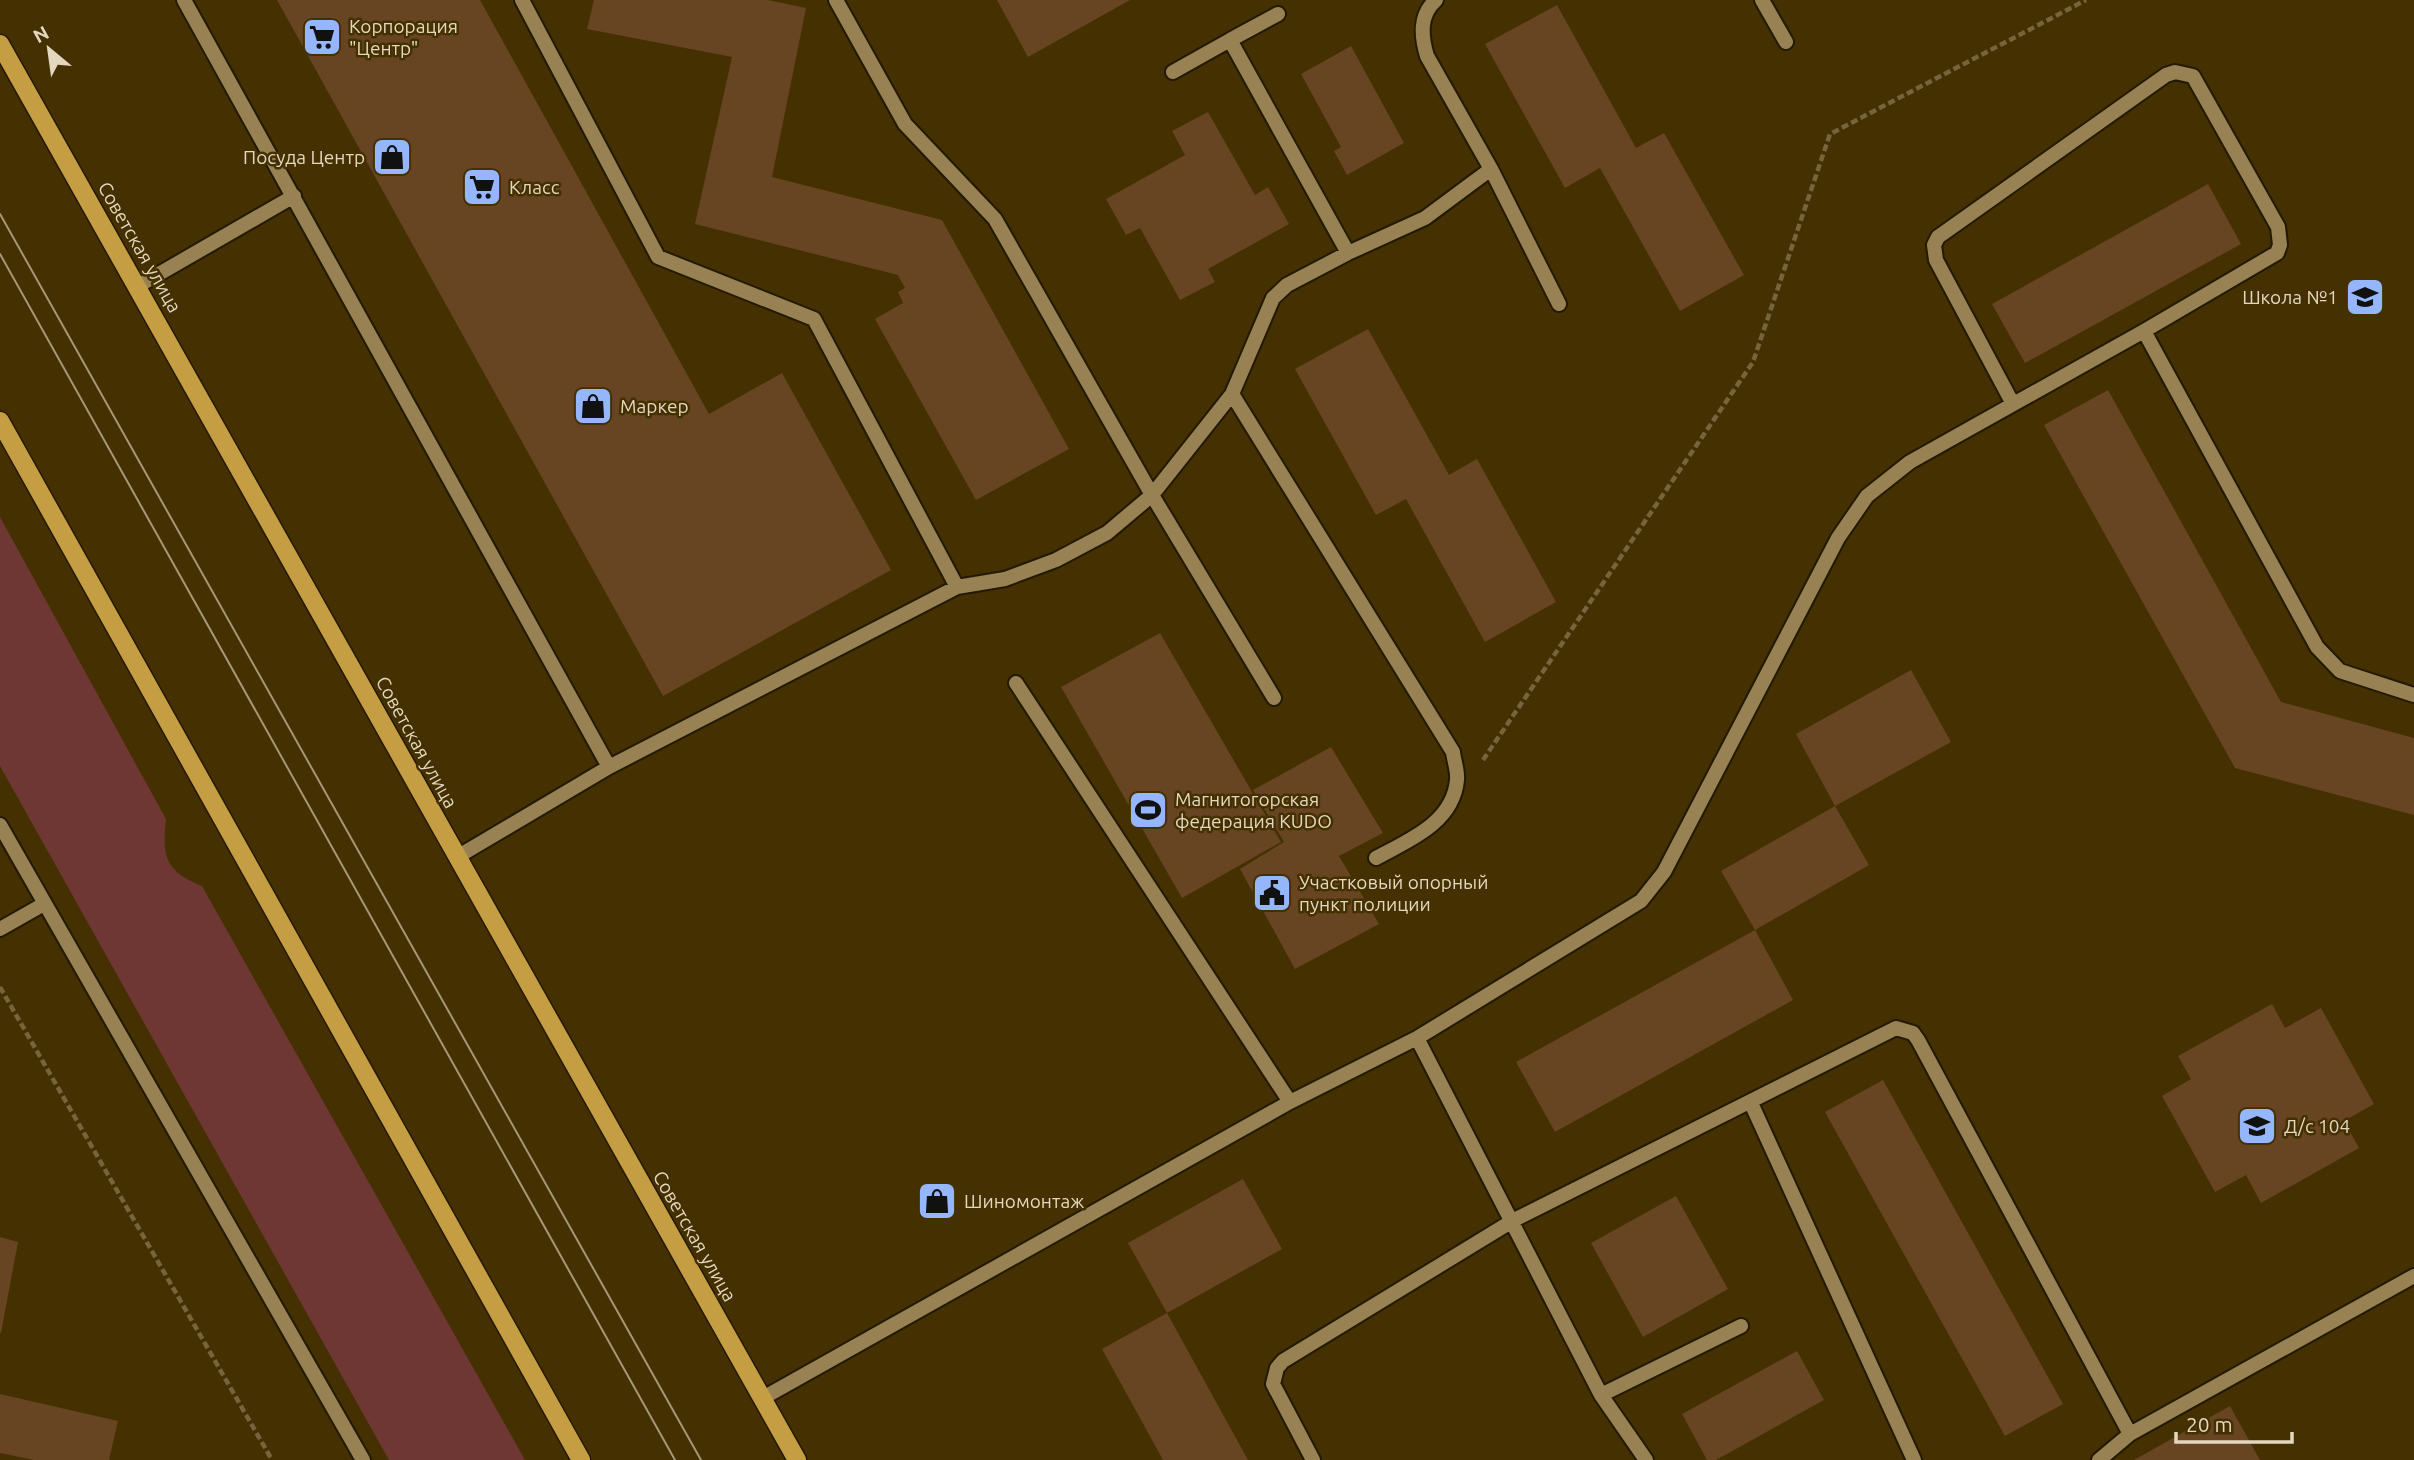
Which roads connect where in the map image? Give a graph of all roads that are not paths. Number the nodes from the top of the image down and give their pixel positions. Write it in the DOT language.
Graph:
graph roads {
  1 [pos="184,0"];
  2 [pos="522,0"];
  3 [pos="836,0"];
  4 [pos="1436,0"];
  5 [pos="1762,0"];
  6 [pos="1278,13"];
  7 [pos="1230,40"];
  8 [pos="1786,41"];
  9 [pos="0,44"];
  10 [pos="1173,72"];
  11 [pos="1491,169"];
  12 [pos="293,196"];
  13 [pos="1348,253"];
  14 [pos="138,286"];
  15 [pos="1559,304"];
  16 [pos="2144,331"];
  17 [pos="1232,394"];
  18 [pos="2013,404"];
  19 [pos="0,421"];
  20 [pos="1152,495"];
  21 [pos="957,587"];
  22 [pos="1016,683"];
  23 [pos="2414,695"];
  24 [pos="1274,698"];
  25 [pos="609,767"];
  26 [pos="0,825"];
  27 [pos="457,857"];
  28 [pos="1376,858"];
  29 [pos="44,904"];
  30 [pos="0,929"];
  31 [pos="1417,1038"];
  32 [pos="1290,1102"];
  33 [pos="1751,1103"];
  34 [pos="1514,1220"];
  35 [pos="2414,1276"];
  36 [pos="1741,1326"];
  37 [pos="1601,1395"];
  38 [pos="763,1398"];
  39 [pos="2130,1434"];
  40 [pos="363,1460"];
  41 [pos="581,1460"];
  42 [pos="797,1460"];
  43 [pos="1313,1460"];
  44 [pos="1646,1460"];
  45 [pos="1914,1460"];
  46 [pos="2099,1460"];
  1 -- 12 [label="lane"];
  2 -- 21 [label="lane"];
  3 -- 20 [label="lane"];
  4 -- 11 [label="lane"];
  5 -- 8 [label="lane"];
  6 -- 7 [label="lane"];
  7 -- 10 [label="lane"];
  7 -- 13 [label="lane"];
  9 -- 14 [label="main road, Советская улица"];
  11 -- 13 [label="lane"];
  11 -- 15 [label="lane"];
  12 -- 14 [label="lane"];
  12 -- 25 [label="lane"];
  13 -- 17 [label="lane"];
  14 -- 27 [label="main road, Советская улица"];
  16 -- 18 [label="lane"];
  16 -- 18 [label="lane"];
  16 -- 23 [label="lane"];
  17 -- 20 [label="lane"];
  17 -- 28 [label="lane"];
  18 -- 31 [label="lane"];
  19 -- 41 [label="main road"];
  20 -- 21 [label="lane"];
  20 -- 24 [label="lane"];
  21 -- 25 [label="lane"];
  22 -- 32 [label="lane"];
  25 -- 27 [label="lane"];
  26 -- 29 [label="lane"];
  27 -- 38 [label="main road, Советская улица"];
  29 -- 30 [label="lane"];
  29 -- 40 [label="lane"];
  31 -- 32 [label="lane"];
  31 -- 34 [label="lane"];
  32 -- 38 [label="lane"];
  33 -- 34 [label="lane"];
  33 -- 39 [label="lane"];
  33 -- 45 [label="lane"];
  34 -- 37 [label="lane"];
  34 -- 43 [label="lane"];
  35 -- 39 [label="lane"];
  36 -- 37 [label="lane"];
  37 -- 44 [label="lane"];
  38 -- 42 [label="main road, Советская улица"];
  39 -- 46 [label="lane"];
}
